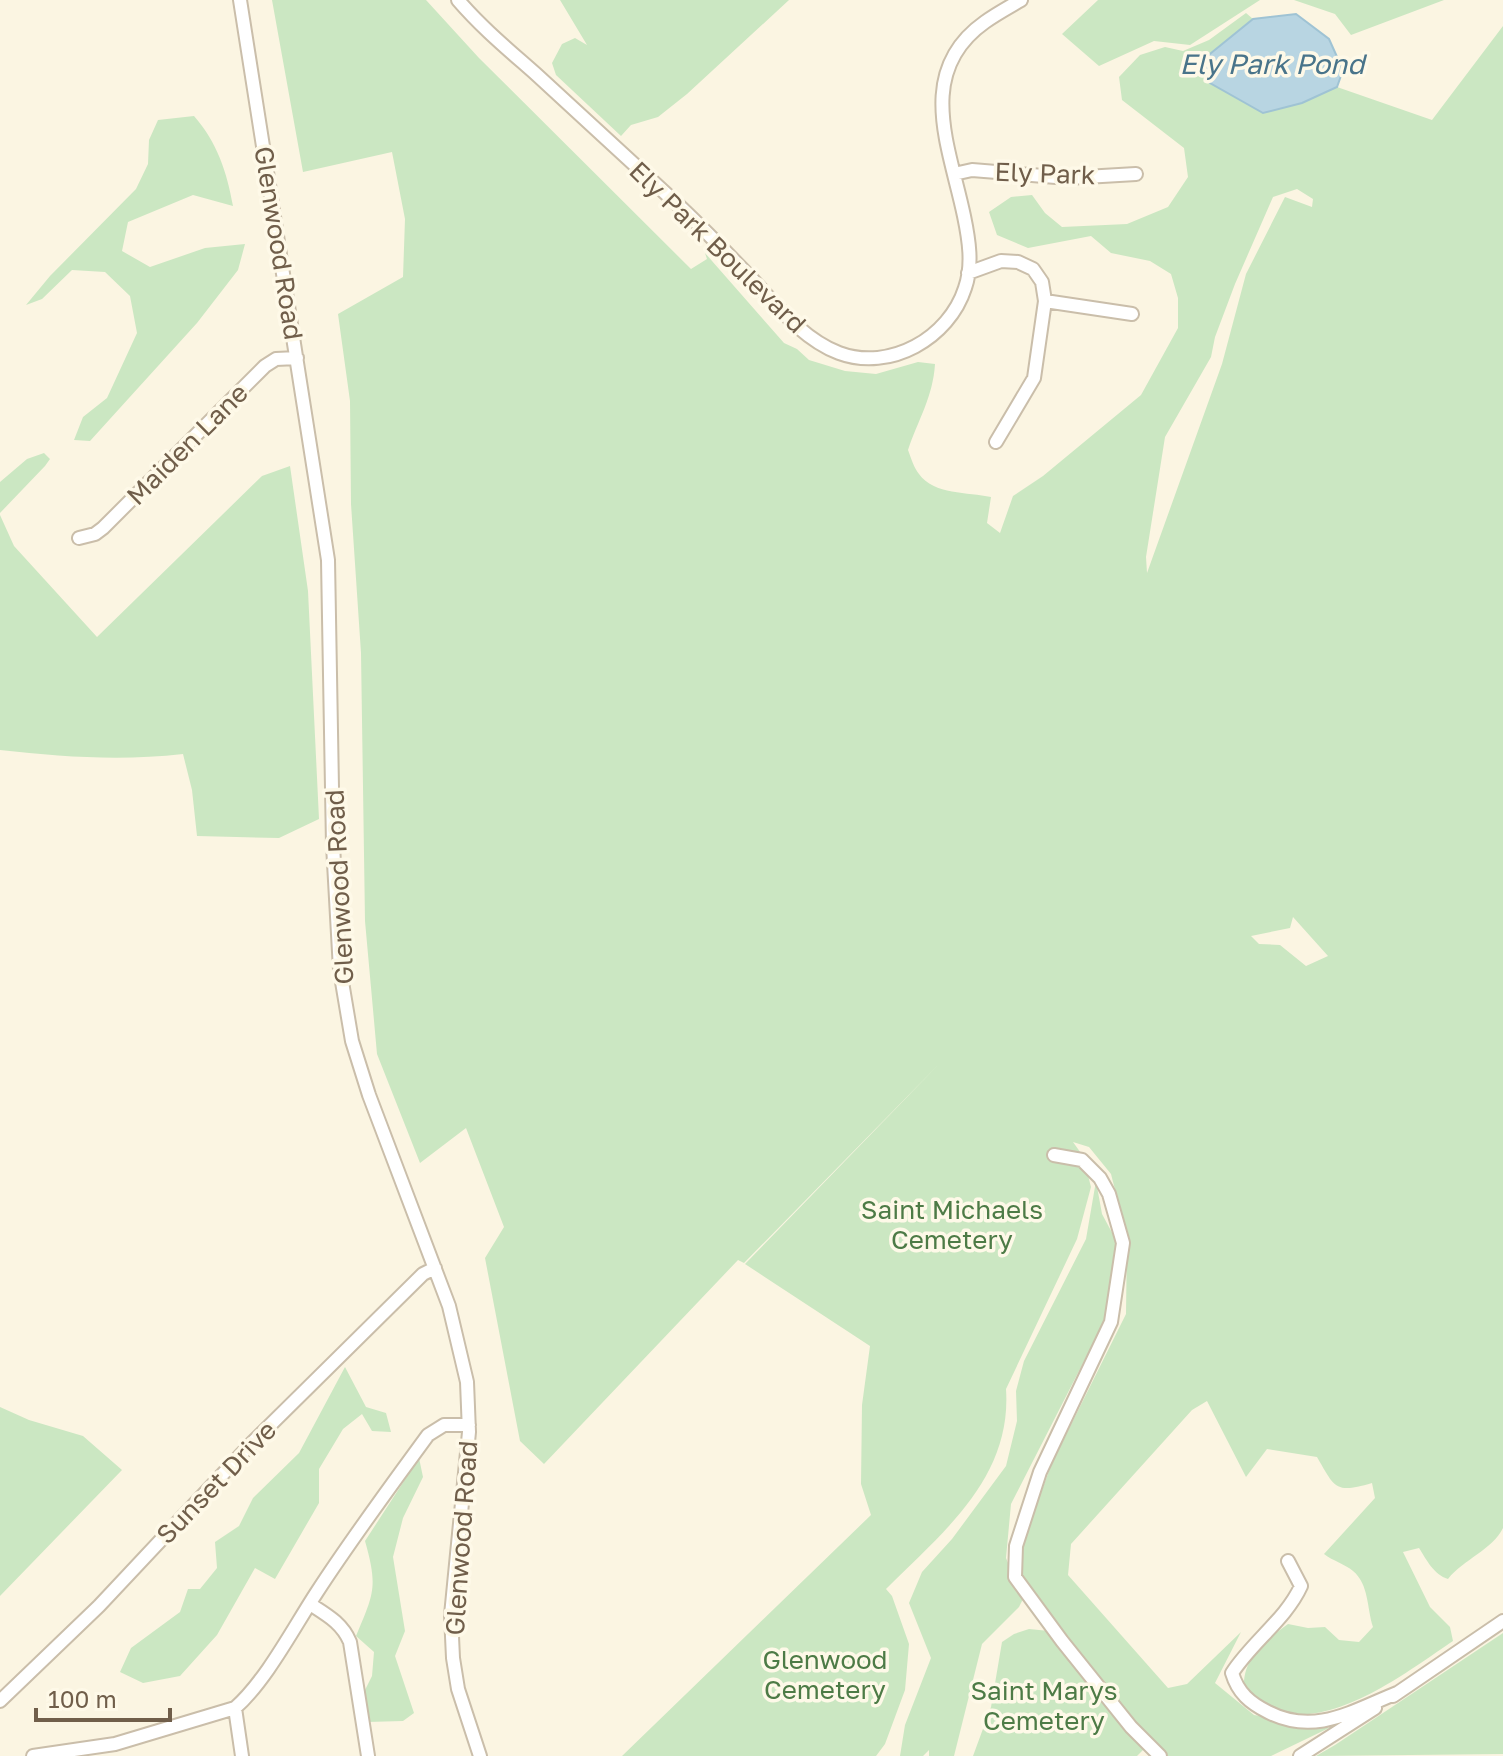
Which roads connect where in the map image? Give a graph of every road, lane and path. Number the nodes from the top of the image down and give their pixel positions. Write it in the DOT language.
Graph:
graph roads {
  1 [pos="240,0"];
  2 [pos="458,0"];
  3 [pos="1021,0"];
  4 [pos="954,174"];
  5 [pos="1136,174"];
  6 [pos="968,273"];
  7 [pos="1045,301"];
  8 [pos="1132,314"];
  9 [pos="297,358"];
  10 [pos="996,442"];
  11 [pos="79,538"];
  12 [pos="1054,1155"];
  13 [pos="435,1268"];
  14 [pos="469,1425"];
  15 [pos="1288,1561"];
  16 [pos="310,1604"];
  17 [pos="1503,1621"];
  18 [pos="1397,1693"];
  19 [pos="0,1701"];
  20 [pos="235,1708"];
  21 [pos="116,1750"];
  22 [pos="33,1756"];
  23 [pos="242,1756"];
  24 [pos="368,1756"];
  25 [pos="480,1756"];
  26 [pos="1160,1756"];
  27 [pos="1300,1756"];
  1 -- 9 [label="street, Glenwood Road"];
  2 -- 6 [label="street, Ely Park Boulevard"];
  3 -- 4 [label="street, Ely Park Boulevard"];
  4 -- 5 [label="street, Ely Park"];
  4 -- 6 [label="street, Ely Park Boulevard"];
  6 -- 7 [label="street"];
  7 -- 8 [label="street"];
  7 -- 10 [label="street"];
  9 -- 11 [label="street, Maiden Lane"];
  9 -- 13 [label="street, Glenwood Road"];
  12 -- 26 [label="street"];
  13 -- 14 [label="street, Glenwood Road"];
  13 -- 19 [label="street, Sunset Drive"];
  14 -- 16 [label="street"];
  14 -- 25 [label="street, Glenwood Road"];
  15 -- 18 [label="street"];
  16 -- 20 [label="street"];
  16 -- 24 [label="street"];
  17 -- 18 [label="street"];
  18 -- 27 [label="street"];
  20 -- 21 [label="street"];
  20 -- 23 [label="street"];
  21 -- 22 [label="street"];
}
